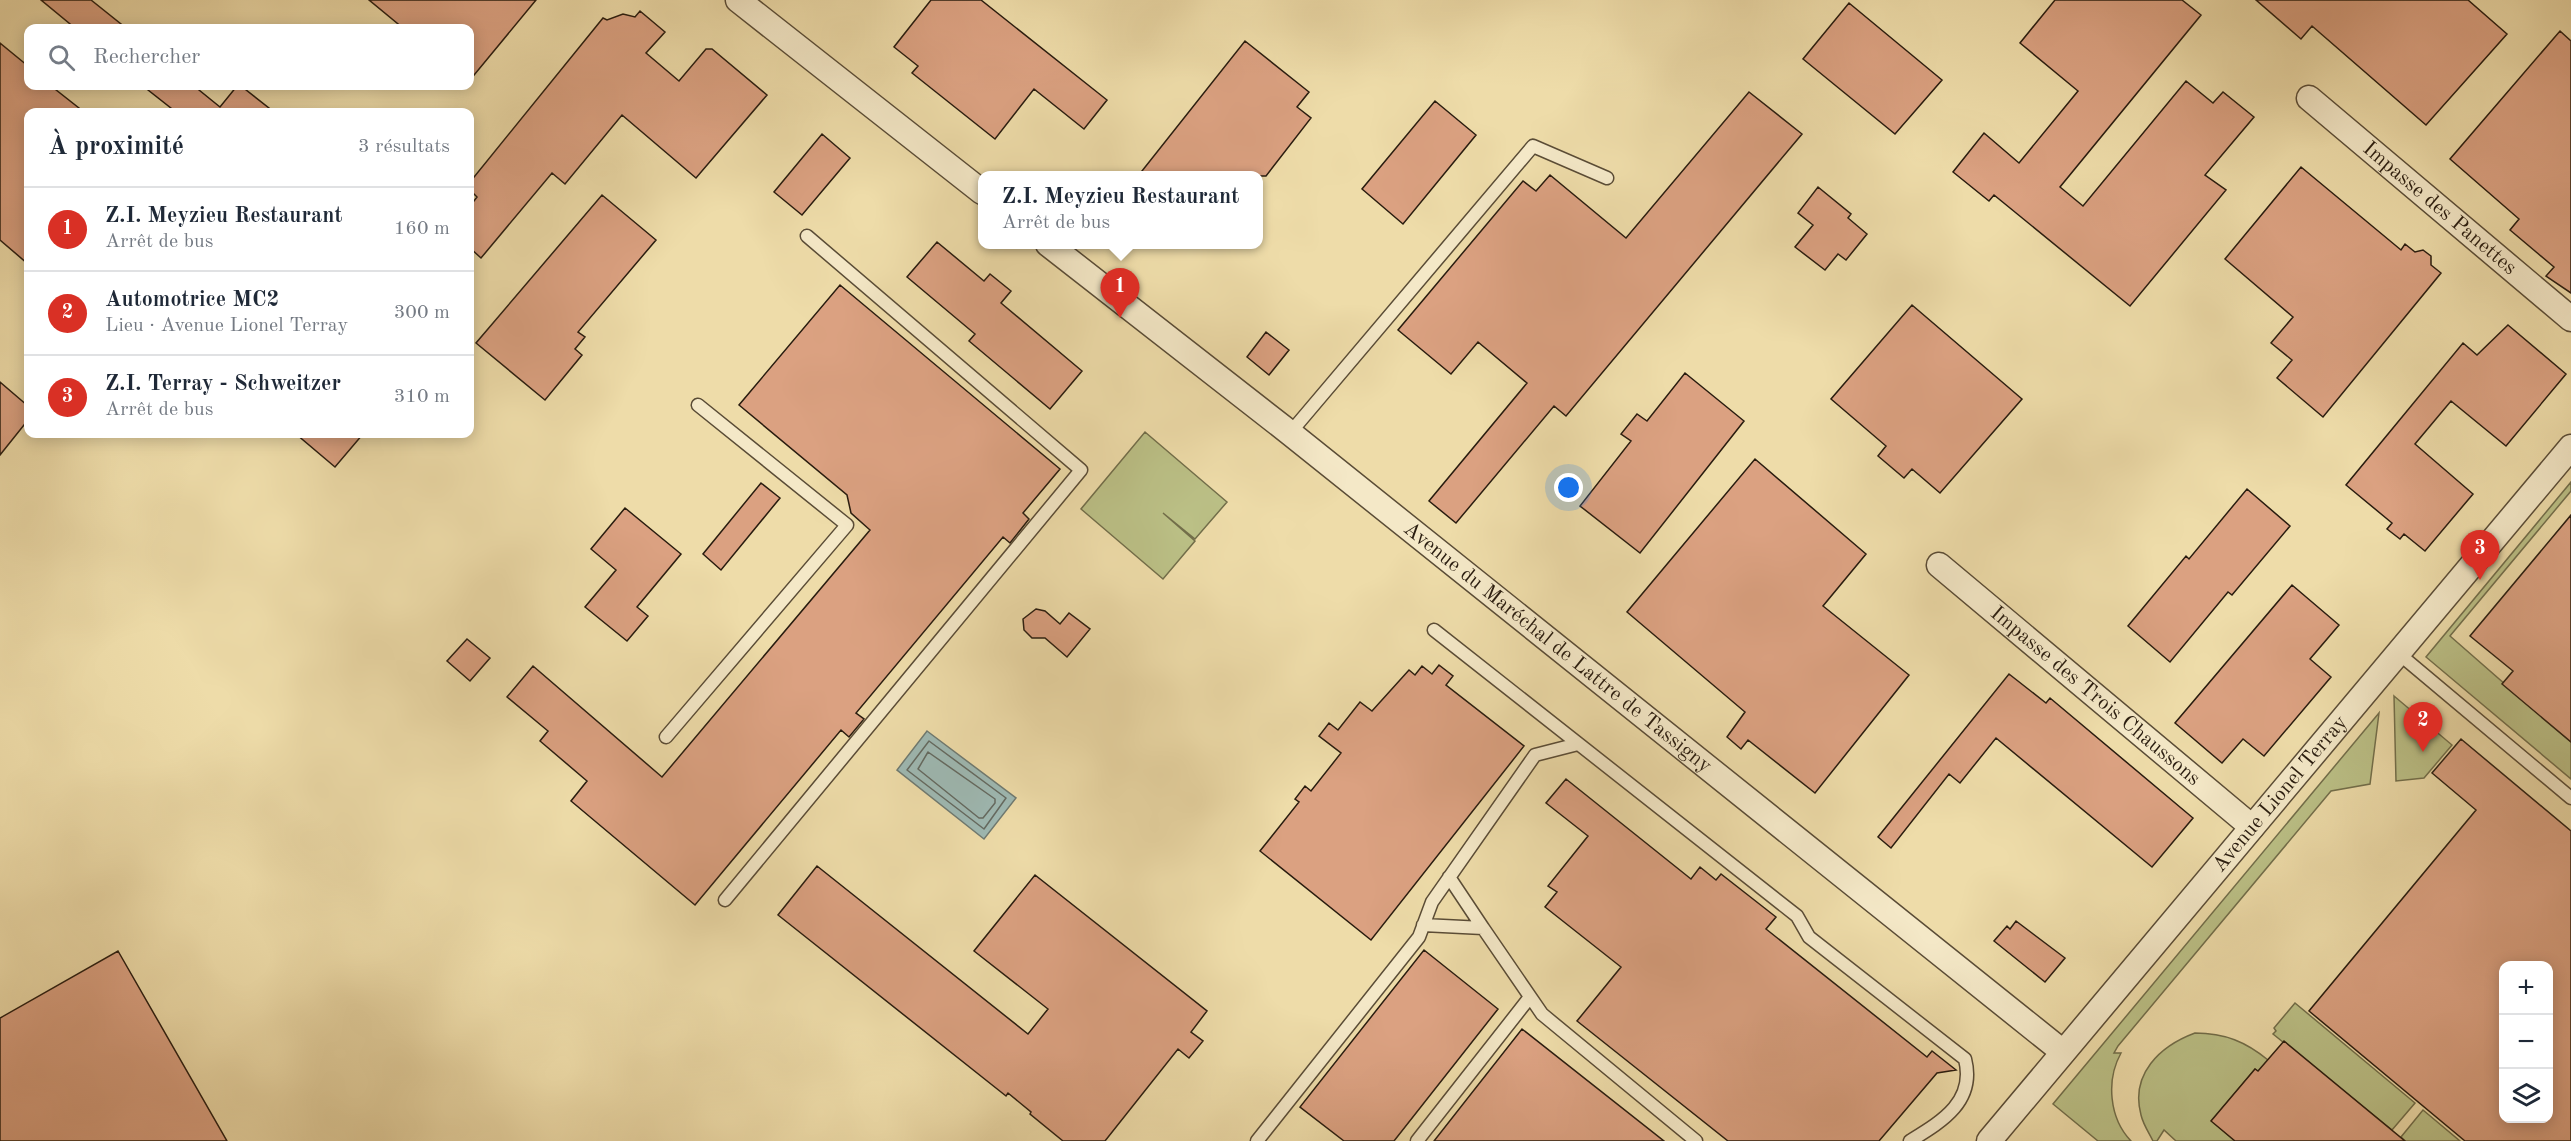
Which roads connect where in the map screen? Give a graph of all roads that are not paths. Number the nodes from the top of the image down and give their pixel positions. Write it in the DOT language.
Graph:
graph roads {
  1 [pos="738,0"];
  2 [pos="2309,98"];
  3 [pos="1607,178"];
  4 [pos="978,189"];
  5 [pos="807,236"];
  6 [pos="1054,249"];
  7 [pos="2571,319"];
  8 [pos="698,405"];
  9 [pos="1290,433"];
  10 [pos="2571,447"];
  11 [pos="1939,565"];
  12 [pos="1434,630"];
  13 [pos="2398,653"];
  14 [pos="666,737"];
  15 [pos="1578,744"];
  16 [pos="2571,798"];
  17 [pos="2252,827"];
  18 [pos="1449,877"];
  19 [pos="725,900"];
  20 [pos="1423,925"];
  21 [pos="1483,928"];
  22 [pos="1530,997"];
  23 [pos="2063,1052"];
  24 [pos="1257,1141"];
  25 [pos="1417,1141"];
  26 [pos="1696,1141"];
  27 [pos="1910,1141"];
  28 [pos="1989,1141"];
  1 -- 4 [label="street"];
  2 -- 7 [label="street, Impasse des Panettes"];
  3 -- 9 [label="lane"];
  5 -- 19 [label="lane"];
  6 -- 9 [label="street, Avenue du Maréchal de Lattre de Tassigny"];
  8 -- 14 [label="lane"];
  9 -- 23 [label="street, Avenue du Maréchal de Lattre de Tassigny"];
  10 -- 13 [label="street, Avenue Lionel Terray"];
  11 -- 17 [label="street, Impasse des Trois Chaussons"];
  12 -- 15 [label="lane"];
  13 -- 16 [label="lane"];
  13 -- 17 [label="street, Avenue Lionel Terray"];
  15 -- 18 [label="lane"];
  15 -- 27 [label="lane"];
  17 -- 23 [label="street, Avenue Lionel Terray"];
  18 -- 20 [label="lane"];
  18 -- 21 [label="lane"];
  20 -- 21 [label="lane"];
  20 -- 24 [label="lane"];
  21 -- 22 [label="lane"];
  22 -- 25 [label="lane"];
  22 -- 26 [label="lane"];
  23 -- 28 [label="street, Avenue Lionel Terray"];
}
